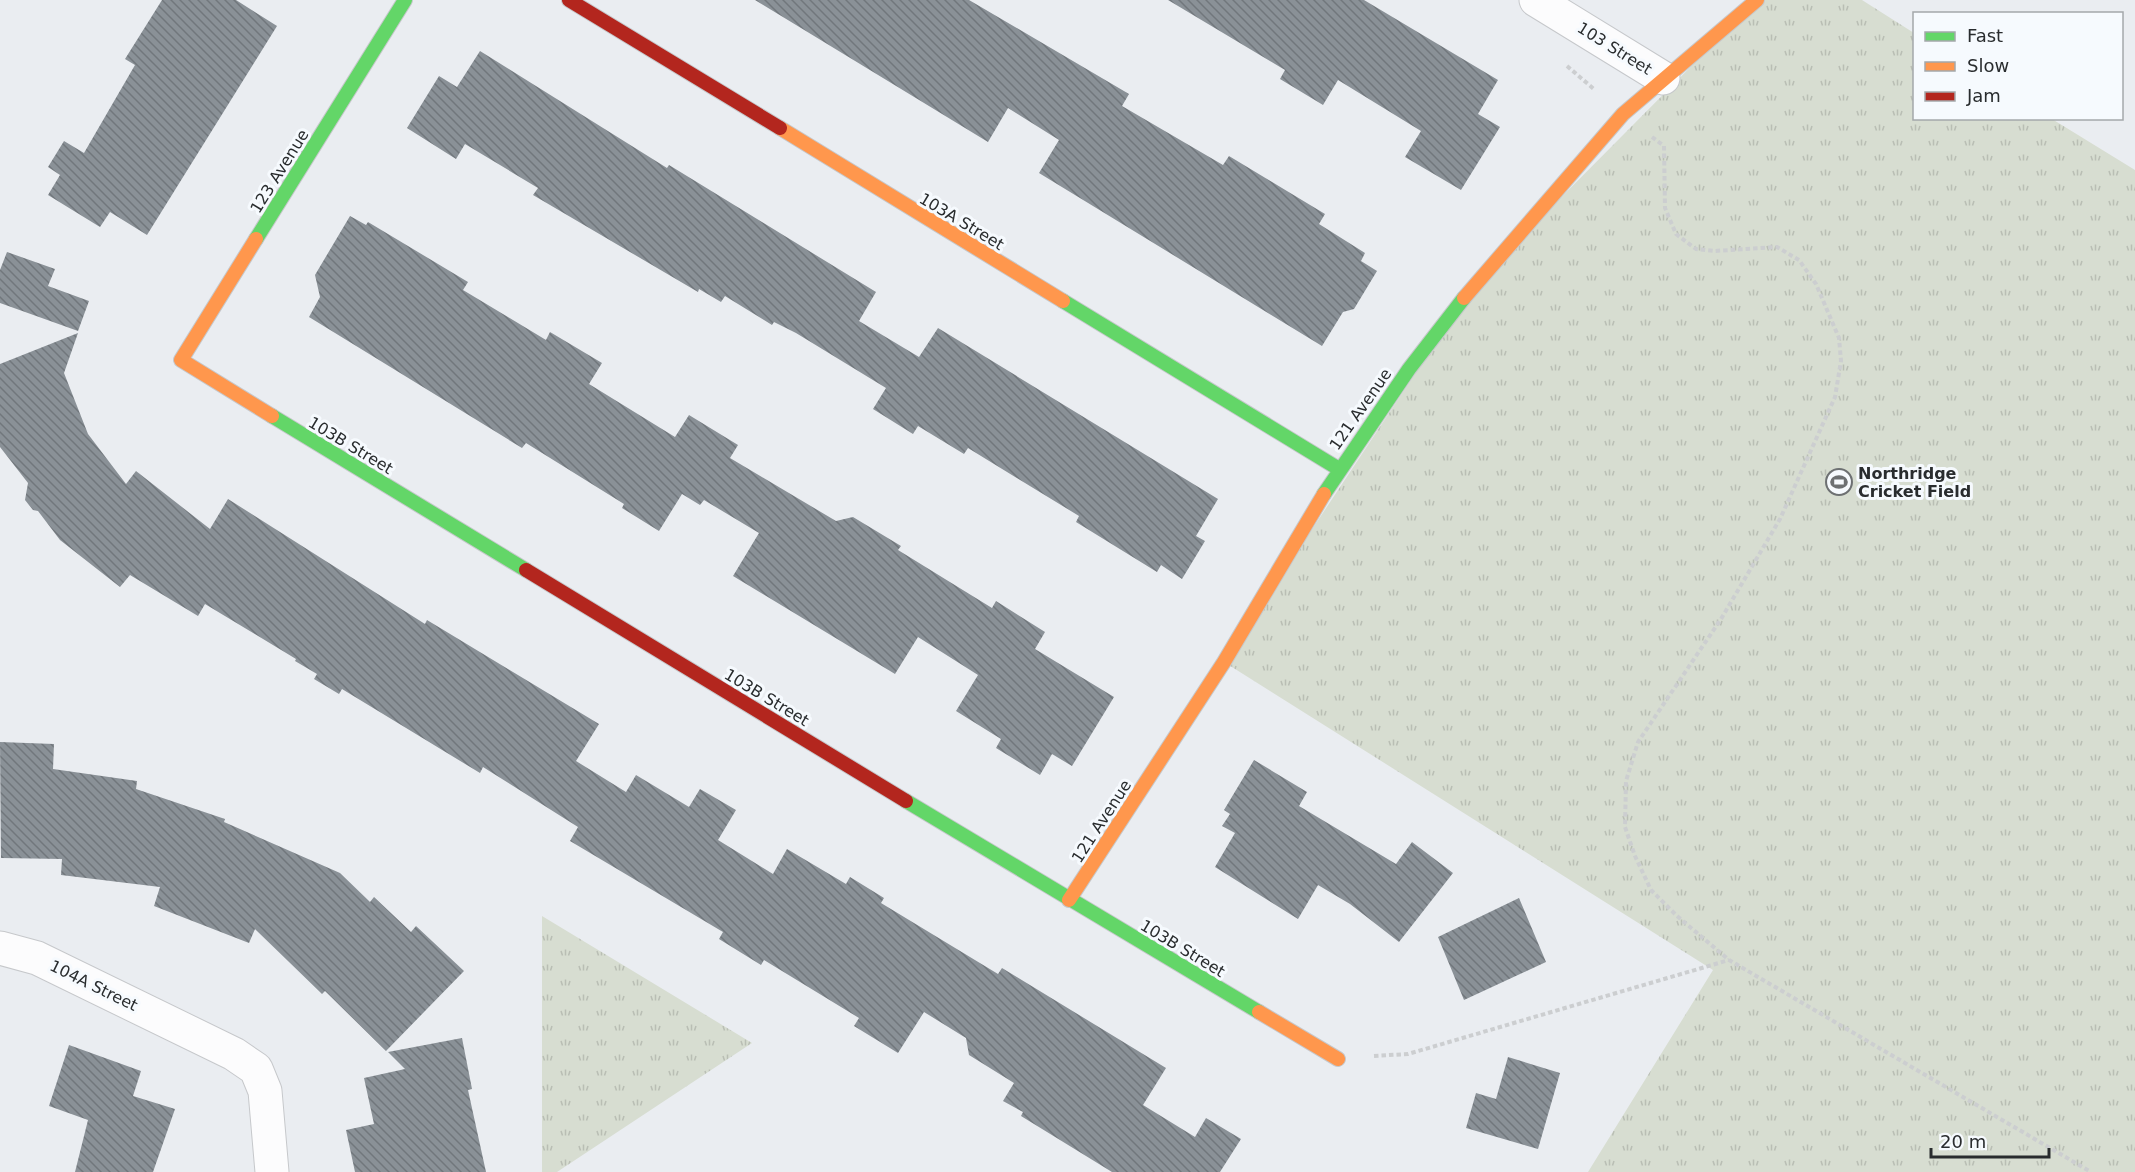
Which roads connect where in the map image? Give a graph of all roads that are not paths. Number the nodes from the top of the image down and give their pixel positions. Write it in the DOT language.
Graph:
graph roads {
  1 [pos="405,0"];
  2 [pos="569,0"];
  3 [pos="1536,0"];
  4 [pos="1756,0"];
  5 [pos="1663,78"];
  6 [pos="181,360"];
  7 [pos="1339,469"];
  8 [pos="1069,900"];
  9 [pos="0,948"];
  10 [pos="1338,1059"];
  11 [pos="272,1172"];
  1 -- 6 [label="street, 123 Avenue"];
  2 -- 7 [label="street, 103A Street"];
  3 -- 5 [label="street, 103 Street"];
  4 -- 5 [label="street, 121 Avenue"];
  5 -- 7 [label="street, 121 Avenue"];
  6 -- 8 [label="street, 103B Street"];
  7 -- 8 [label="street, 121 Avenue"];
  8 -- 10 [label="street, 103B Street"];
  9 -- 11 [label="street, 104A Street"];
}
